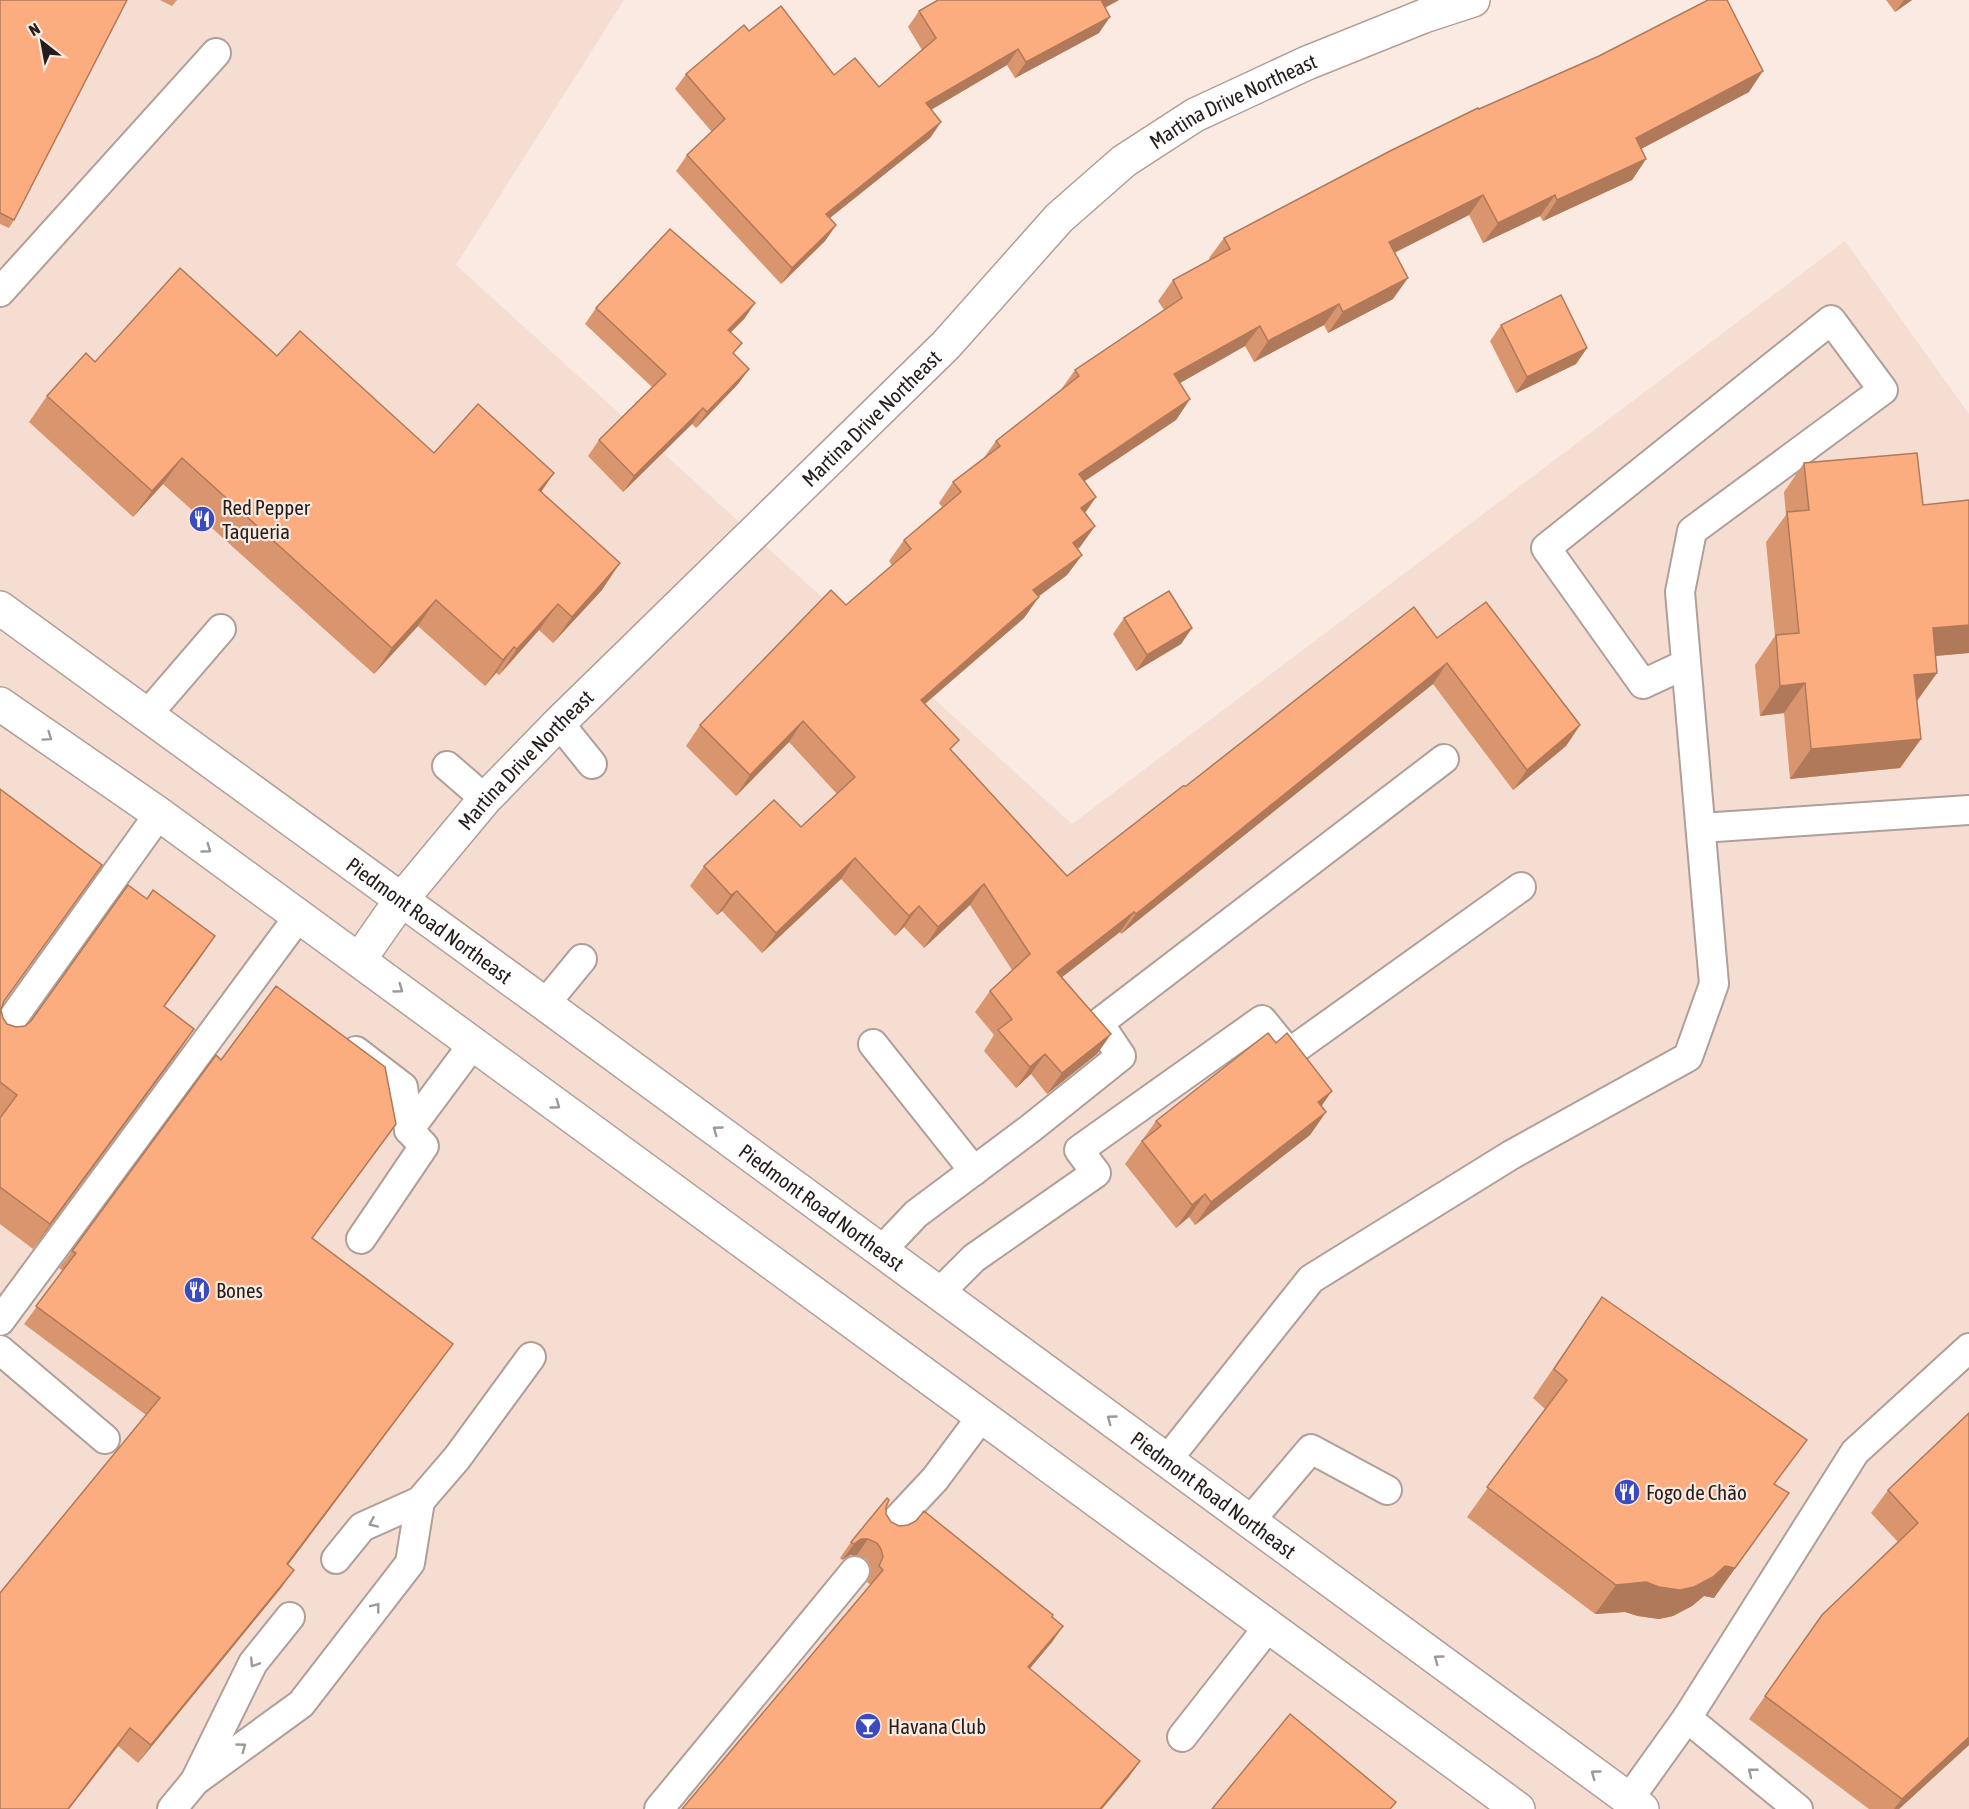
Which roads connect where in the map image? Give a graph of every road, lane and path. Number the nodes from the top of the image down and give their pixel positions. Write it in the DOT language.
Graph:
graph roads {
  1 [pos="1473,0"];
  2 [pos="216,53"];
  3 [pos="0,292"];
  4 [pos="0,608"];
  5 [pos="221,629"];
  6 [pos="1686,664"];
  7 [pos="0,704"];
  8 [pos="146,716"];
  9 [pos="559,723"];
  10 [pos="1444,759"];
  11 [pos="592,764"];
  12 [pos="447,766"];
  13 [pos="485,799"];
  14 [pos="1969,810"];
  15 [pos="159,814"];
  16 [pos="1701,828"];
  17 [pos="1521,887"];
  18 [pos="401,900"];
  19 [pos="298,916"];
  20 [pos="582,959"];
  21 [pos="358,960"];
  22 [pos="545,1004"];
  23 [pos="0,1036"];
  24 [pos="338,1038"];
  25 [pos="473,1044"];
  26 [pos="873,1044"];
  27 [pos="409,1130"];
  28 [pos="974,1171"];
  29 [pos="361,1239"];
  30 [pos="881,1251"];
  31 [pos="939,1293"];
  32 [pos="0,1321"];
  33 [pos="1969,1348"];
  34 [pos="0,1350"];
  35 [pos="531,1357"];
  36 [pos="982,1416"];
  37 [pos="105,1439"];
  38 [pos="1167,1460"];
  39 [pos="1387,1490"];
  40 [pos="420,1501"];
  41 [pos="1250,1521"];
  42 [pos="891,1526"];
  43 [pos="336,1558"];
  44 [pos="855,1571"];
  45 [pos="290,1617"];
  46 [pos="1269,1626"];
  47 [pos="1687,1718"];
  48 [pos="1182,1737"];
  49 [pos="195,1781"];
  50 [pos="1635,1804"];
  51 [pos="172,1809"];
  52 [pos="659,1809"];
  53 [pos="1518,1809"];
  54 [pos="1798,1809"];
  1 -- 9 [label="main road, Martina Drive Northeast"];
  2 -- 3 [label="lane"];
  4 -- 8 [label="main road, Piedmont Road Northeast"];
  5 -- 8 [label="lane"];
  6 -- 6 [label="lane"];
  6 -- 16 [label="lane"];
  7 -- 15 [label="main road, one-way"];
  8 -- 18 [label="main road, Piedmont Road Northeast"];
  9 -- 11 [label="lane"];
  9 -- 13 [label="main road, Martina Drive Northeast"];
  10 -- 28 [label="lane"];
  12 -- 13 [label="lane"];
  13 -- 18 [label="main road, Martina Drive Northeast"];
  14 -- 16 [label="lane"];
  15 -- 19 [label="main road, one-way"];
  15 -- 23 [label="lane"];
  16 -- 38 [label="lane"];
  17 -- 31 [label="lane"];
  18 -- 21 [label="main road, Martina Drive Northeast"];
  18 -- 22 [label="main road, Piedmont Road Northeast"];
  19 -- 21 [label="main road"];
  19 -- 32 [label="lane"];
  20 -- 22 [label="lane"];
  21 -- 25 [label="main road, one-way"];
  30 -- 22 [label="main road, Piedmont Road Northeast, one-way"];
  24 -- 27 [label="lane"];
  25 -- 27 [label="lane"];
  25 -- 36 [label="main road, one-way"];
  26 -- 28 [label="lane"];
  27 -- 29 [label="lane"];
  28 -- 30 [label="lane"];
  30 -- 31 [label="main road, Piedmont Road Northeast"];
  38 -- 31 [label="main road, Piedmont Road Northeast, one-way"];
  33 -- 47 [label="lane"];
  34 -- 37 [label="lane"];
  35 -- 40 [label="lane"];
  36 -- 42 [label="lane"];
  36 -- 46 [label="main road"];
  38 -- 41 [label="main road, Piedmont Road Northeast"];
  39 -- 41 [label="lane"];
  40 -- 43 [label="lane, one-way"];
  49 -- 40 [label="lane, one-way"];
  50 -- 41 [label="main road, Piedmont Road Northeast, one-way"];
  44 -- 52 [label="lane"];
  45 -- 49 [label="lane, one-way"];
  46 -- 48 [label="lane"];
  46 -- 53 [label="main road"];
  47 -- 50 [label="lane"];
  54 -- 47 [label="lane, one-way"];
  49 -- 51 [label="lane"];
}
